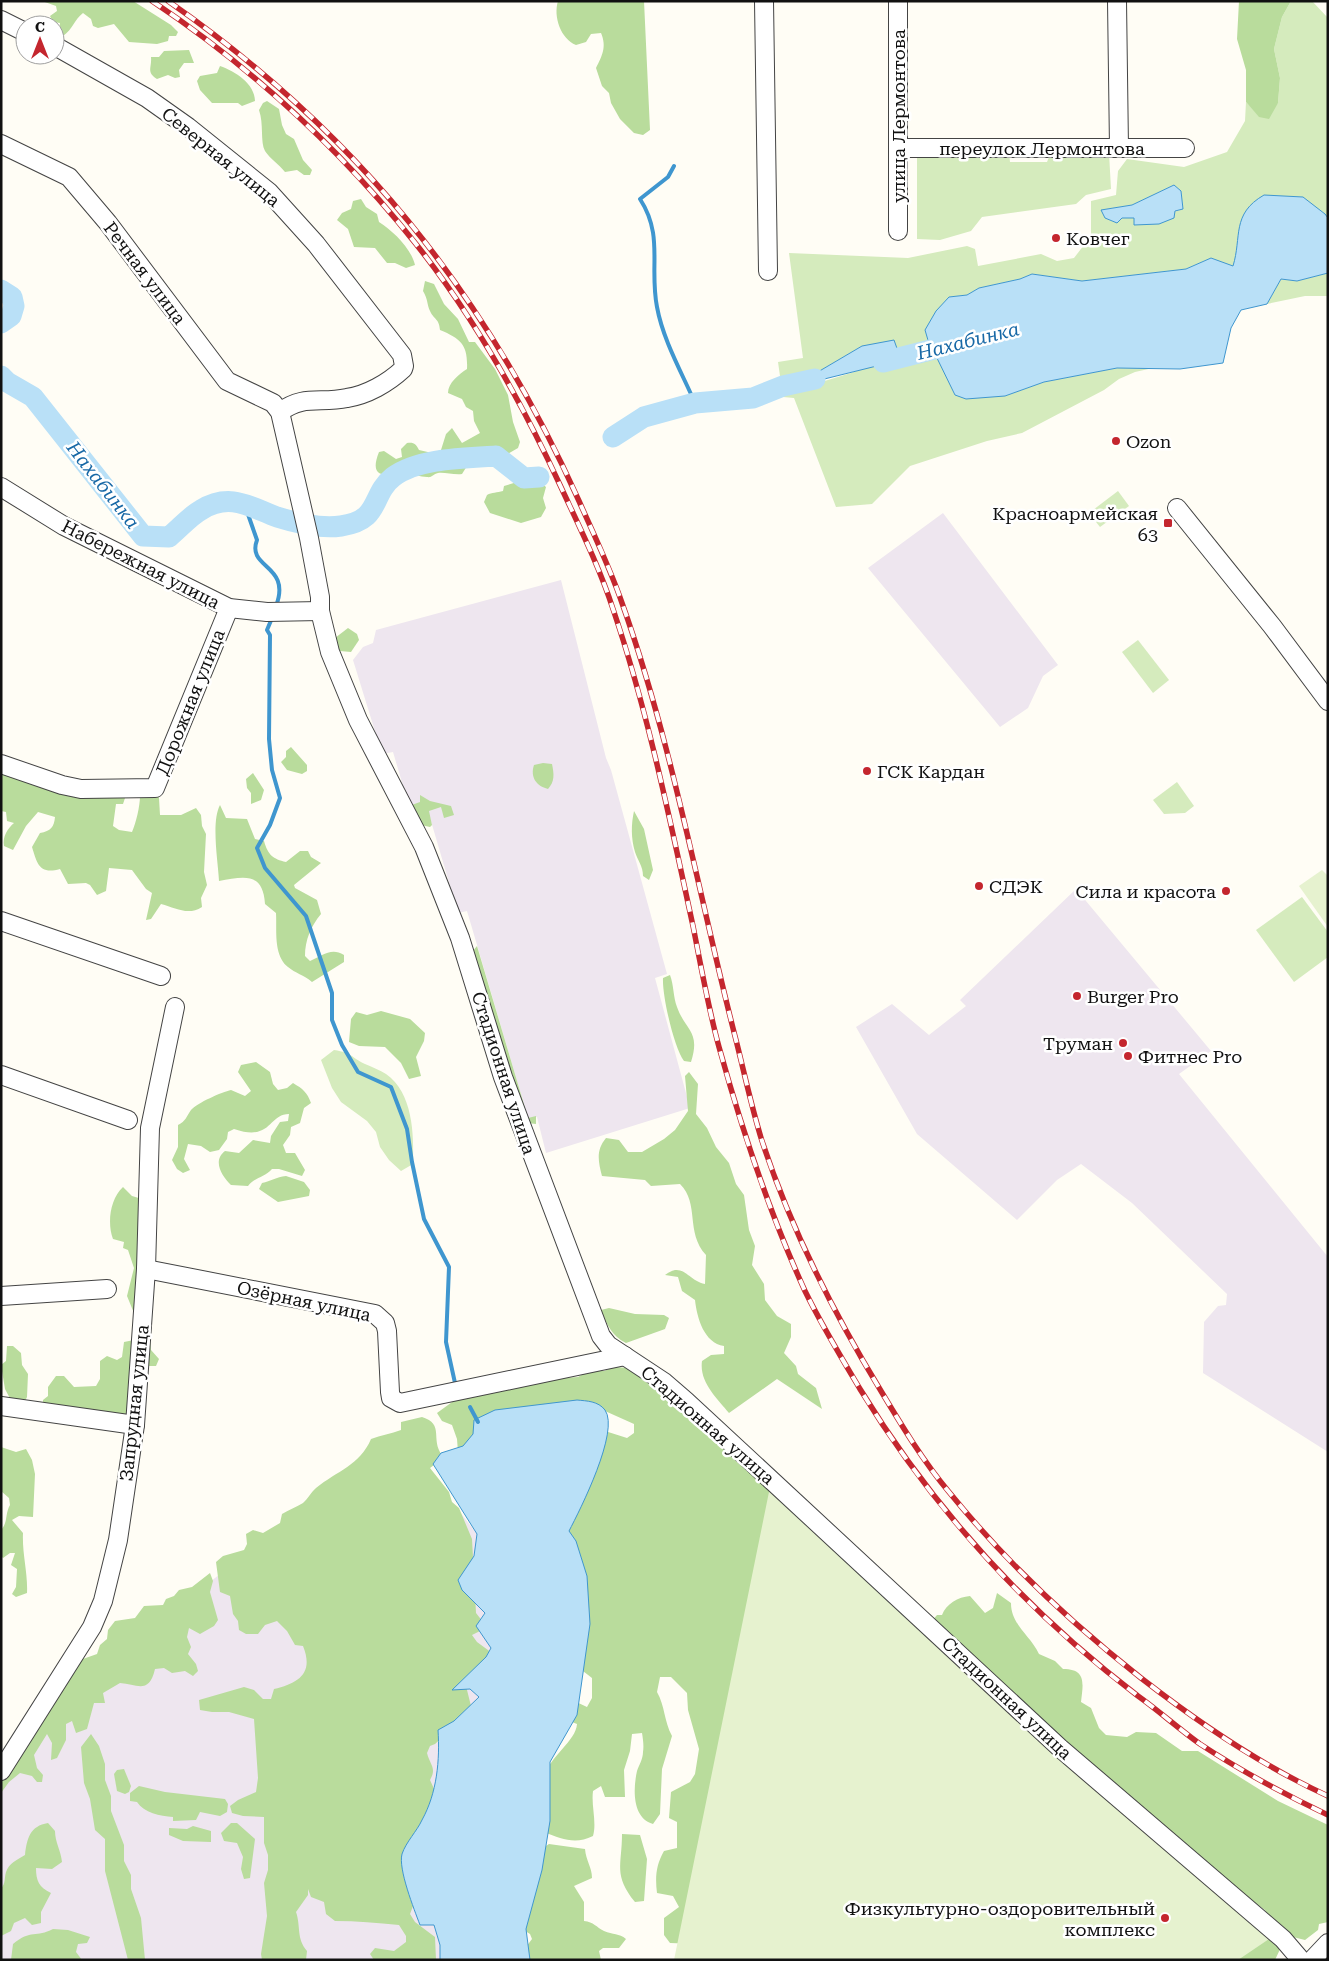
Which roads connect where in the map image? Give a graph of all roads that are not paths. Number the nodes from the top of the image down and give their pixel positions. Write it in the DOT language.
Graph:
graph roads {
  1 [pos="764,1"];
  2 [pos="898,1"];
  3 [pos="1117,1"];
  4 [pos="1,20"];
  5 [pos="15,27"];
  6 [pos="65,52"];
  7 [pos="1,144"];
  8 [pos="898,148"];
  9 [pos="1119,148"];
  10 [pos="1185,148"];
  11 [pos="898,231"];
  12 [pos="768,271"];
  13 [pos="280,412"];
  14 [pos="1,487"];
  15 [pos="1177,508"];
  16 [pos="229,608"];
  17 [pos="320,611"];
  18 [pos="1328,701"];
  19 [pos="1,764"];
  20 [pos="1,920"];
  21 [pos="161,976"];
  22 [pos="176,1007"];
  23 [pos="1,1075"];
  24 [pos="128,1120"];
  25 [pos="146,1269"];
  26 [pos="108,1289"];
  27 [pos="1,1296"];
  28 [pos="625,1356"];
  29 [pos="1,1406"];
  30 [pos="135,1425"];
  31 [pos="1,1771"];
  32 [pos="1328,1943"];
  33 [pos="1301,1960"];
  34 [pos="1312,1960"];
  1 -- 12 [label="street"];
  2 -- 8 [label="street, улица Лермонтова"];
  3 -- 9 [label="street"];
  4 -- 5 [label="street"];
  6 -- 13 [label="street, Северная улица"];
  7 -- 13 [label="street, Речная улица"];
  8 -- 9 [label="street, переулок Лермонтова"];
  8 -- 11 [label="street, улица Лермонтова"];
  9 -- 10 [label="street, переулок Лермонтова"];
  13 -- 17 [label="street, Стадионная улица"];
  14 -- 16 [label="street, Набережная улица"];
  15 -- 18 [label="street"];
  16 -- 17 [label="street, Набережная улица"];
  16 -- 19 [label="street, Дорожная улица"];
  17 -- 28 [label="street, Стадионная улица"];
  20 -- 21 [label="street"];
  22 -- 25 [label="street, Запрудная улица"];
  23 -- 24 [label="street"];
  25 -- 28 [label="street, Озёрная улица"];
  25 -- 30 [label="street, Запрудная улица"];
  26 -- 27 [label="street"];
  28 -- 33 [label="street, Стадионная улица"];
  29 -- 30 [label="street"];
  30 -- 31 [label="street, Запрудная улица"];
  32 -- 34 [label="street"];
}
